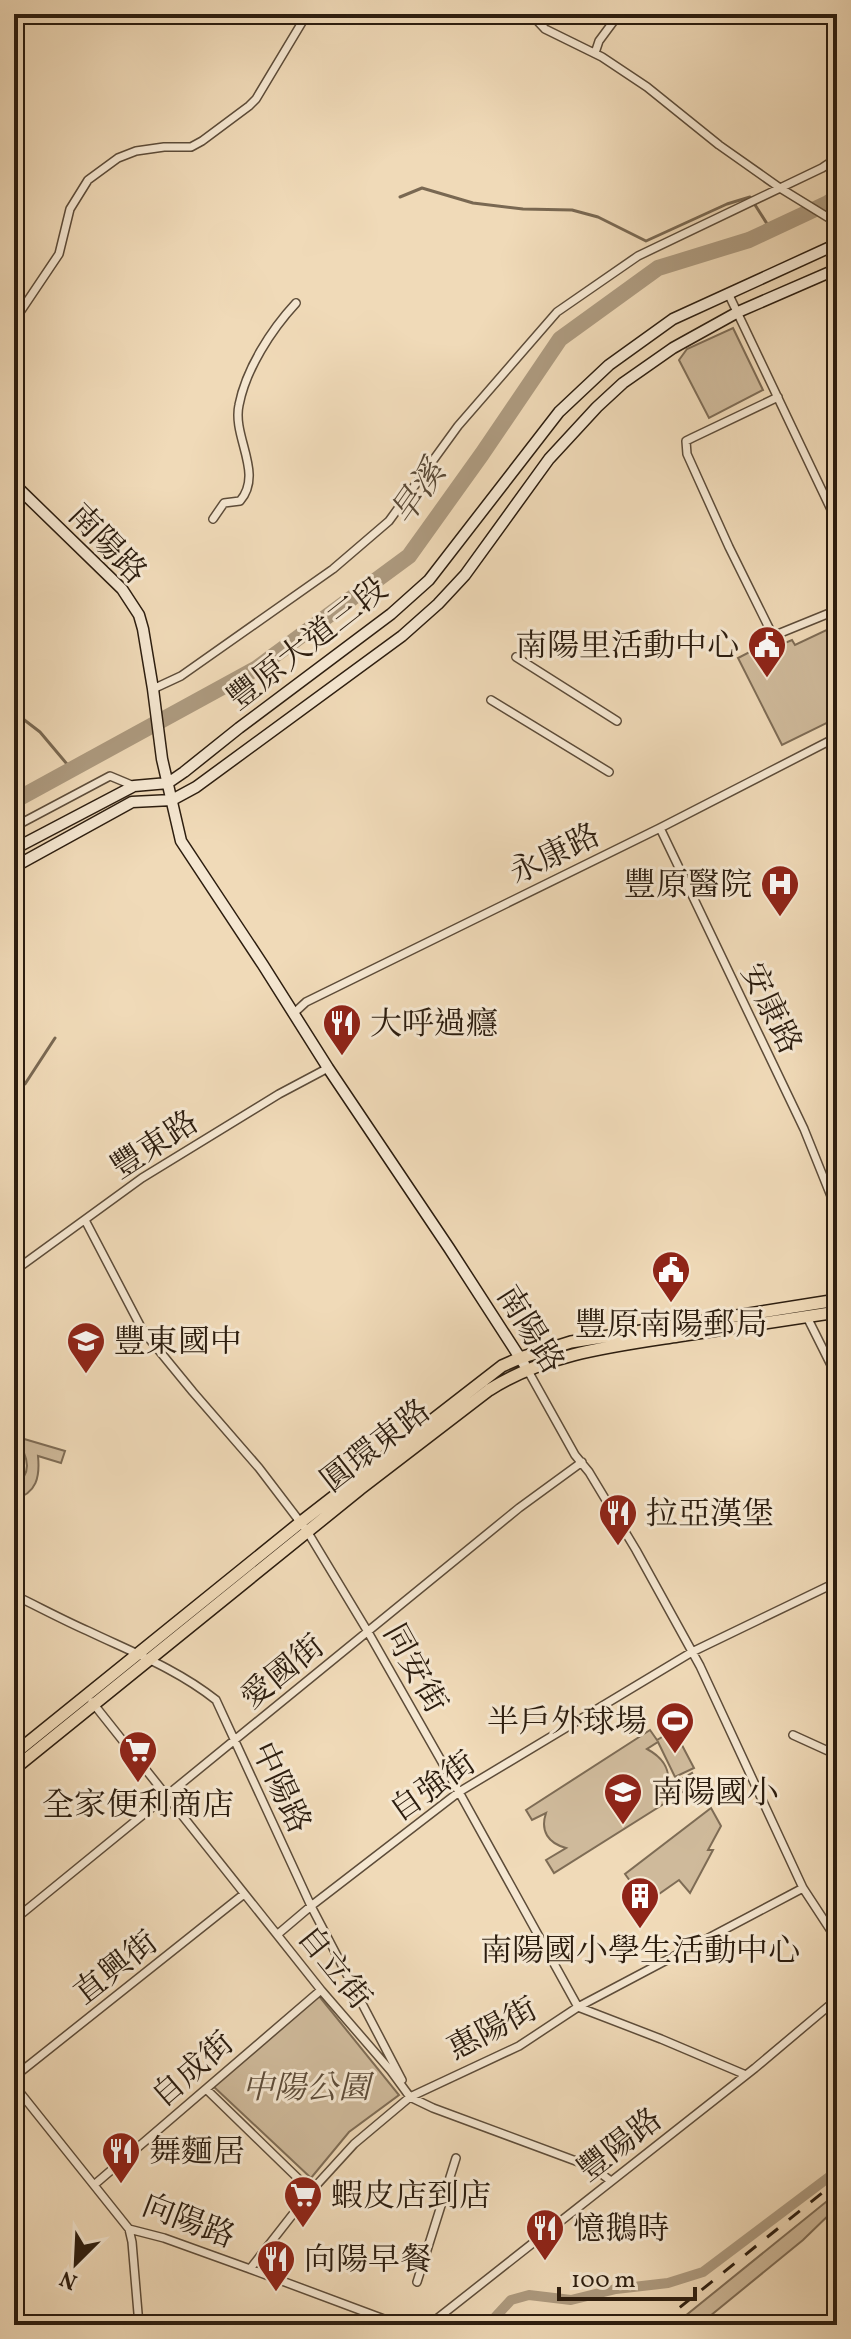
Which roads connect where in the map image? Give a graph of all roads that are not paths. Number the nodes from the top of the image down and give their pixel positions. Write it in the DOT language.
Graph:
graph roads {
  1 [pos="307,14"];
  2 [pos="531,14"];
  3 [pos="619,14"];
  4 [pos="595,53"];
  5 [pos="837,158"];
  6 [pos="783,190"];
  7 [pos="837,223"];
  8 [pos="837,244"];
  9 [pos="837,269"];
  10 [pos="728,293"];
  11 [pos="296,303"];
  12 [pos="738,312"];
  13 [pos="14,321"];
  14 [pos="778,397"];
  15 [pos="14,484"];
  16 [pos="213,519"];
  17 [pos="837,522"];
  18 [pos="837,610"];
  19 [pos="516,657"];
  20 [pos="154,692"];
  21 [pos="491,700"];
  22 [pos="617,721"];
  23 [pos="837,737"];
  24 [pos="609,772"];
  25 [pos="168,783"];
  26 [pos="134,786"];
  27 [pos="172,800"];
  28 [pos="14,827"];
  29 [pos="660,828"];
  30 [pos="14,849"];
  31 [pos="14,867"];
  32 [pos="293,1014"];
  33 [pos="328,1068"];
  34 [pos="837,1211"];
  35 [pos="85,1220"];
  36 [pos="14,1271"];
  37 [pos="837,1300"];
  38 [pos="806,1311"];
  39 [pos="837,1312"];
  40 [pos="524,1363"];
  41 [pos="837,1377"];
  42 [pos="582,1462"];
  43 [pos="304,1526"];
  44 [pos="837,1582"];
  45 [pos="14,1595"];
  46 [pos="368,1632"];
  47 [pos="692,1652"];
  48 [pos="143,1656"];
  49 [pos="90,1700"];
  50 [pos="793,1735"];
  51 [pos="234,1741"];
  52 [pos="14,1754"];
  53 [pos="837,1755"];
  54 [pos="14,1769"];
  55 [pos="459,1792"];
  56 [pos="167,1797"];
  57 [pos="803,1888"];
  58 [pos="244,1894"];
  59 [pos="311,1906"];
  60 [pos="14,1920"];
  61 [pos="278,1934"];
  62 [pos="837,1940"];
  63 [pos="321,1990"];
  64 [pos="837,1999"];
  65 [pos="578,2007"];
  66 [pos="746,2075"];
  67 [pos="14,2077"];
  68 [pos="14,2085"];
  69 [pos="206,2089"];
  70 [pos="410,2097"];
  71 [pos="456,2158"];
  72 [pos="611,2181"];
  73 [pos="94,2185"];
  74 [pos="311,2191"];
  75 [pos="129,2229"];
  76 [pos="250,2269"];
  77 [pos="417,2282"];
  78 [pos="837,2309"];
  79 [pos="139,2325"];
  80 [pos="400,2325"];
  81 [pos="429,2325"];
  82 [pos="829,2325"];
  1 -- 13 [label="street"];
  2 -- 4 [label="street"];
  3 -- 4 [label="street"];
  4 -- 6 [label="street"];
  5 -- 6 [label="street"];
  6 -- 7 [label="street"];
  6 -- 20 [label="street"];
  8 -- 10 [label="street, 豐原大道三段"];
  9 -- 12 [label="street, 豐原大道三段"];
  10 -- 12 [label="street"];
  10 -- 25 [label="street, 豐原大道三段"];
  11 -- 16 [label="street"];
  12 -- 14 [label="street"];
  12 -- 27 [label="street, 豐原大道三段"];
  14 -- 17 [label="street"];
  14 -- 18 [label="street"];
  15 -- 20 [label="street, 南陽路"];
  19 -- 22 [label="street"];
  20 -- 25 [label="street, 南陽路"];
  21 -- 24 [label="street"];
  23 -- 29 [label="street, 永康路"];
  25 -- 26 [label="street"];
  25 -- 27 [label="street, 南陽路"];
  26 -- 28 [label="street"];
  26 -- 30 [label="street"];
  27 -- 31 [label="street"];
  27 -- 32 [label="street, 南陽路"];
  29 -- 32 [label="street, 永康路"];
  29 -- 34 [label="street, 安康路"];
  32 -- 33 [label="street, 南陽路"];
  33 -- 35 [label="street, 豐東路"];
  33 -- 40 [label="street, 南陽路"];
  35 -- 36 [label="street, 豐東路"];
  35 -- 43 [label="street, 同安街"];
  37 -- 38 [label="main road, 圓環東路"];
  38 -- 39 [label="main road, 圓環東路"];
  38 -- 40 [label="main road, 圓環東路"];
  38 -- 41 [label="street"];
  40 -- 42 [label="street, 南陽路"];
  40 -- 43 [label="main road, 圓環東路"];
  42 -- 46 [label="street, 愛國街"];
  42 -- 47 [label="street, 南陽路"];
  43 -- 46 [label="street, 同安街"];
  43 -- 48 [label="main road, 圓環東路"];
  44 -- 47 [label="street, 自強街"];
  45 -- 48 [label="street, 中陽路"];
  46 -- 51 [label="street, 愛國街"];
  46 -- 55 [label="street, 同安街"];
  47 -- 55 [label="street, 自強街"];
  47 -- 57 [label="street, 南陽路"];
  48 -- 49 [label="main road, 圓環東路"];
  48 -- 51 [label="street, 中陽路"];
  49 -- 52 [label="main road, 圓環東路"];
  49 -- 54 [label="main road, 圓環東路"];
  49 -- 56 [label="street, 自立街"];
  50 -- 53 [label="street"];
  51 -- 56 [label="street, 愛國街"];
  51 -- 59 [label="street, 中陽路"];
  55 -- 59 [label="street, 自強街"];
  55 -- 65 [label="street, 同安街"];
  56 -- 58 [label="street, 自立街"];
  56 -- 60 [label="street, 愛國街"];
  57 -- 62 [label="street, 南陽路"];
  57 -- 65 [label="street, 惠陽街"];
  58 -- 61 [label="street, 自立街"];
  58 -- 67 [label="street, 直興街"];
  59 -- 61 [label="street, 自強街"];
  59 -- 70 [label="street, 中陽路"];
  61 -- 63 [label="street, 自立街"];
  63 -- 69 [label="street, 自成街"];
  63 -- 70 [label="street, 自立街"];
  64 -- 66 [label="street, 豐陽路"];
  65 -- 66 [label="street"];
  65 -- 70 [label="street, 惠陽街"];
  66 -- 72 [label="street, 豐陽路"];
  68 -- 73 [label="street, 向陽路"];
  69 -- 73 [label="street, 自成街"];
  69 -- 74 [label="street"];
  70 -- 72 [label="street, 自立街"];
  70 -- 74 [label="street, 惠陽街"];
  71 -- 77 [label="street"];
  72 -- 81 [label="street, 豐陽路"];
  73 -- 75 [label="street, 向陽路"];
  74 -- 76 [label="street, 惠陽街"];
  75 -- 76 [label="street, 向陽路"];
  75 -- 79 [label="street"];
  76 -- 80 [label="street, 向陽路"];
  78 -- 82 [label="street"];
}
